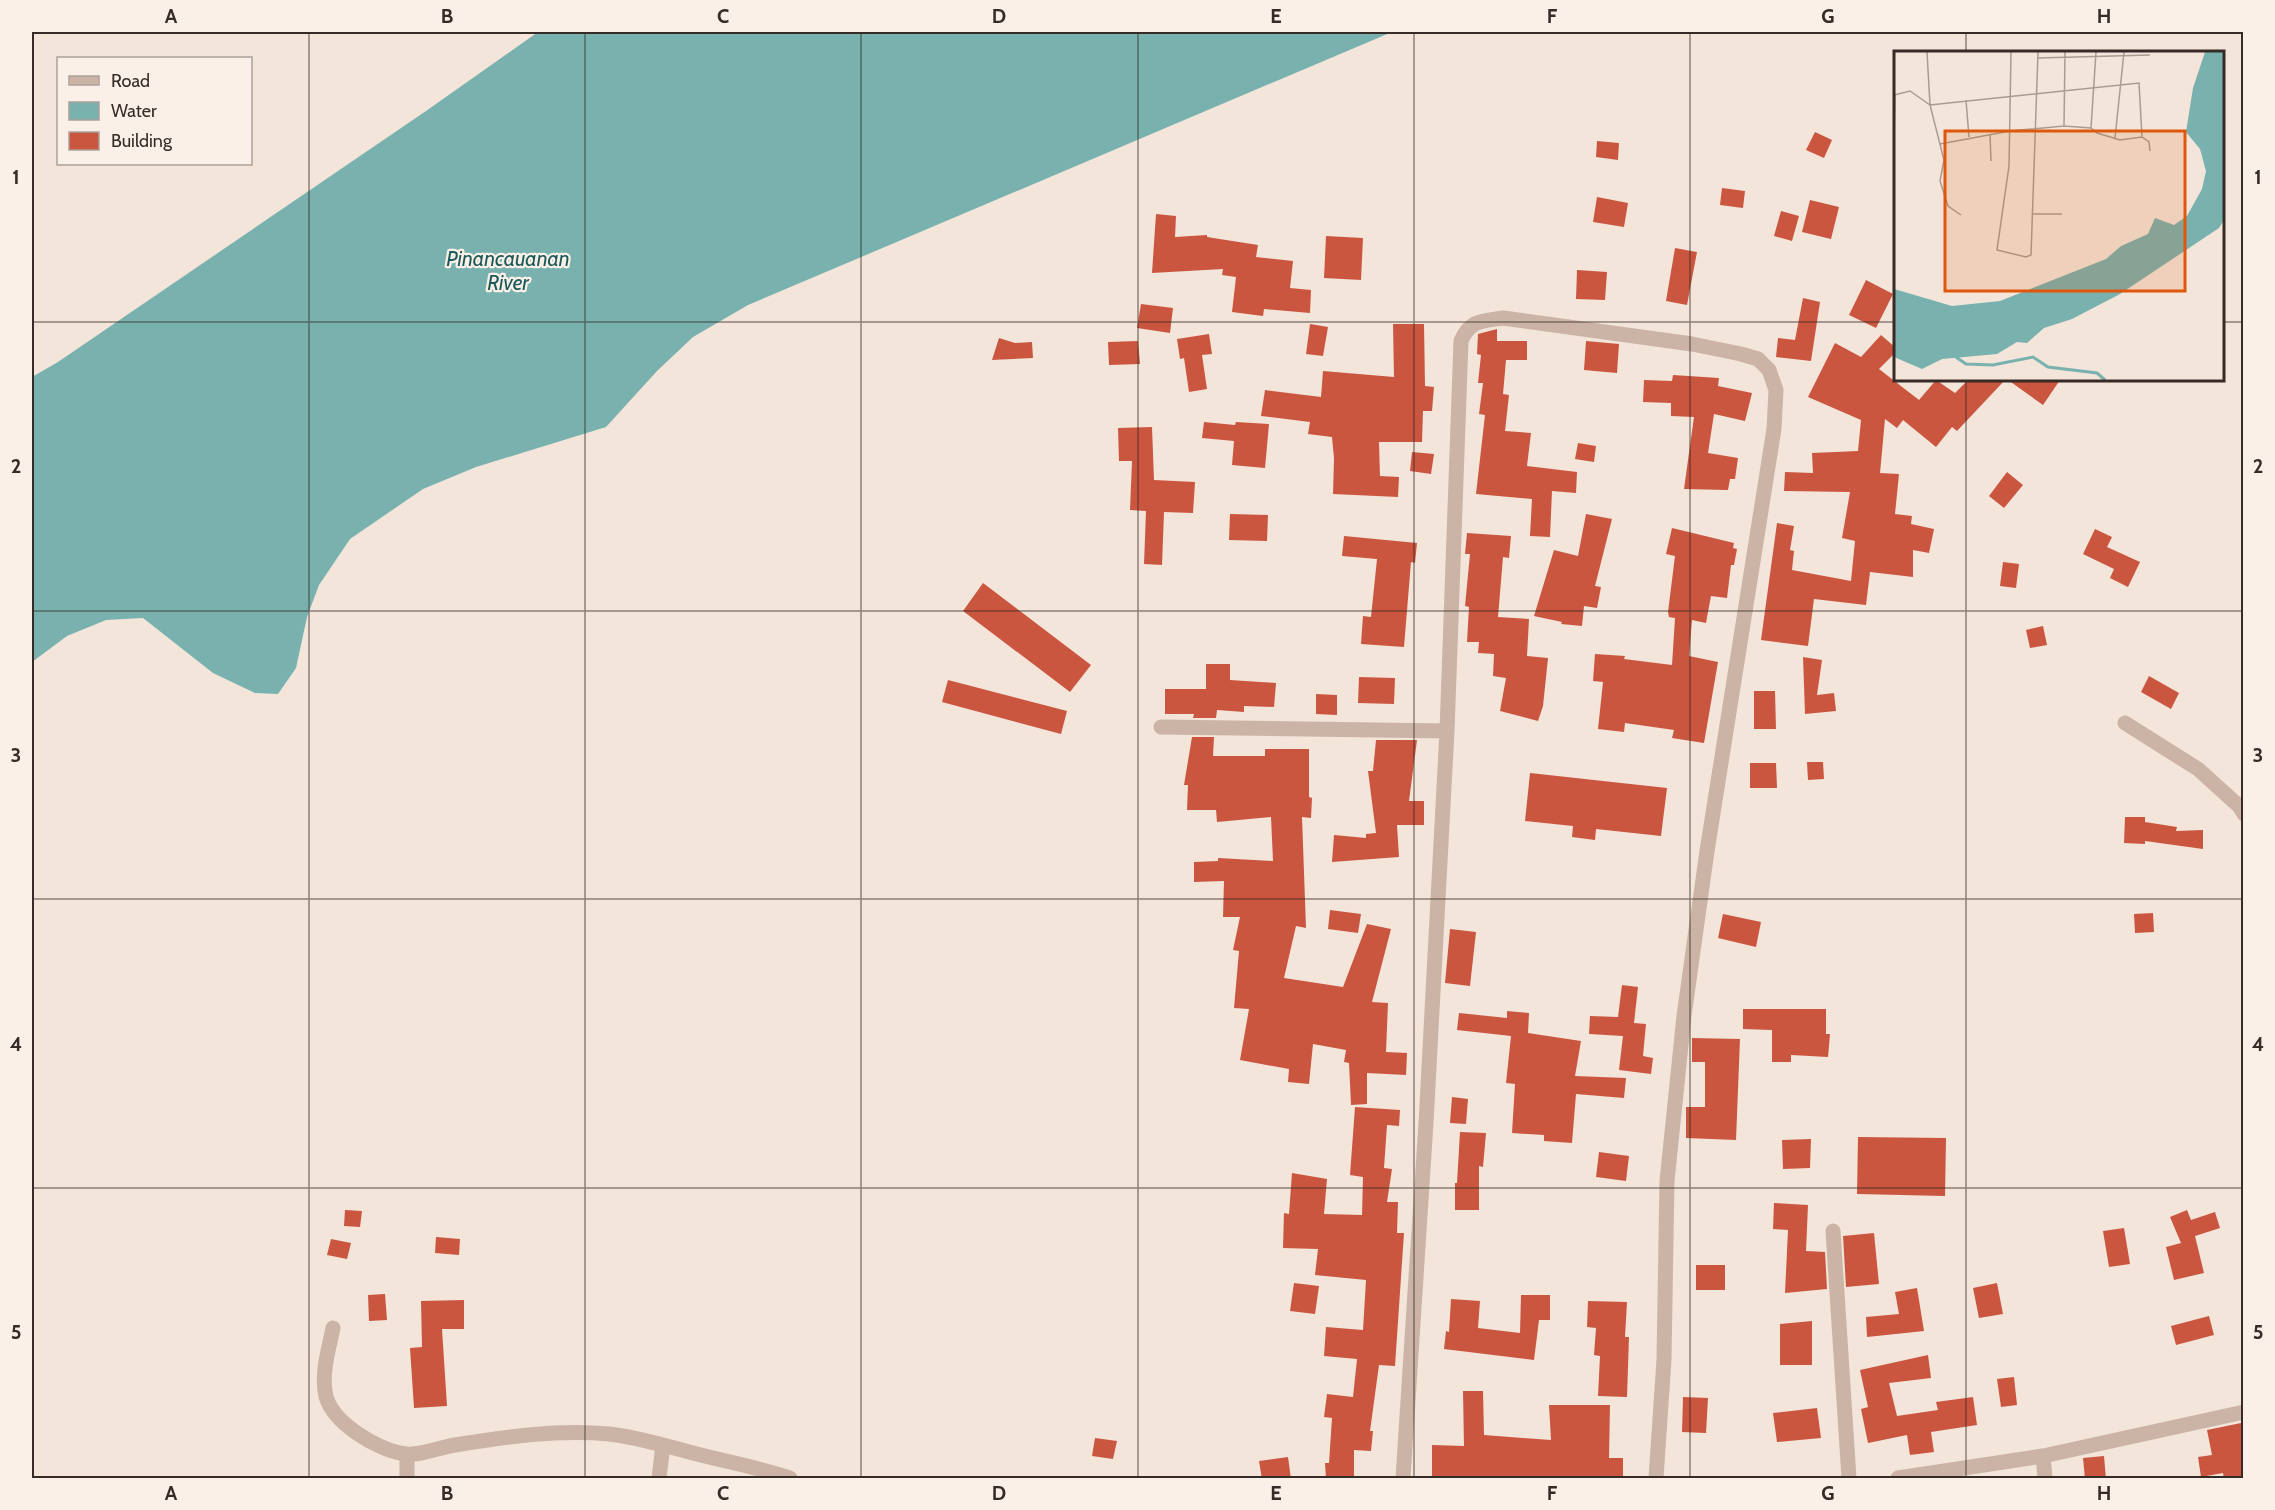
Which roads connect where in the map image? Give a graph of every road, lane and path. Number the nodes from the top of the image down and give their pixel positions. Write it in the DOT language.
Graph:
graph roads {
  1 [pos="2125,723"];
  2 [pos="1161,727"];
  3 [pos="1448,732"];
  4 [pos="2244,814"];
  5 [pos="1833,1231"];
  6 [pos="333,1328"];
  7 [pos="2244,1412"];
  8 [pos="663,1445"];
  9 [pos="407,1455"];
  10 [pos="2043,1455"];
  11 [pos="407,1479"];
  12 [pos="659,1479"];
  13 [pos="790,1479"];
  14 [pos="1403,1479"];
  15 [pos="1656,1479"];
  16 [pos="1849,1479"];
  17 [pos="1898,1479"];
  18 [pos="2045,1479"];
  1 -- 4 [label="street"];
  2 -- 3 [label="street"];
  3 -- 14 [label="street"];
  3 -- 15 [label="street"];
  5 -- 16 [label="street"];
  6 -- 9 [label="street"];
  7 -- 10 [label="street"];
  8 -- 9 [label="street"];
  8 -- 12 [label="street"];
  8 -- 13 [label="street"];
  9 -- 11 [label="street"];
  10 -- 17 [label="street"];
  10 -- 18 [label="street"];
}
